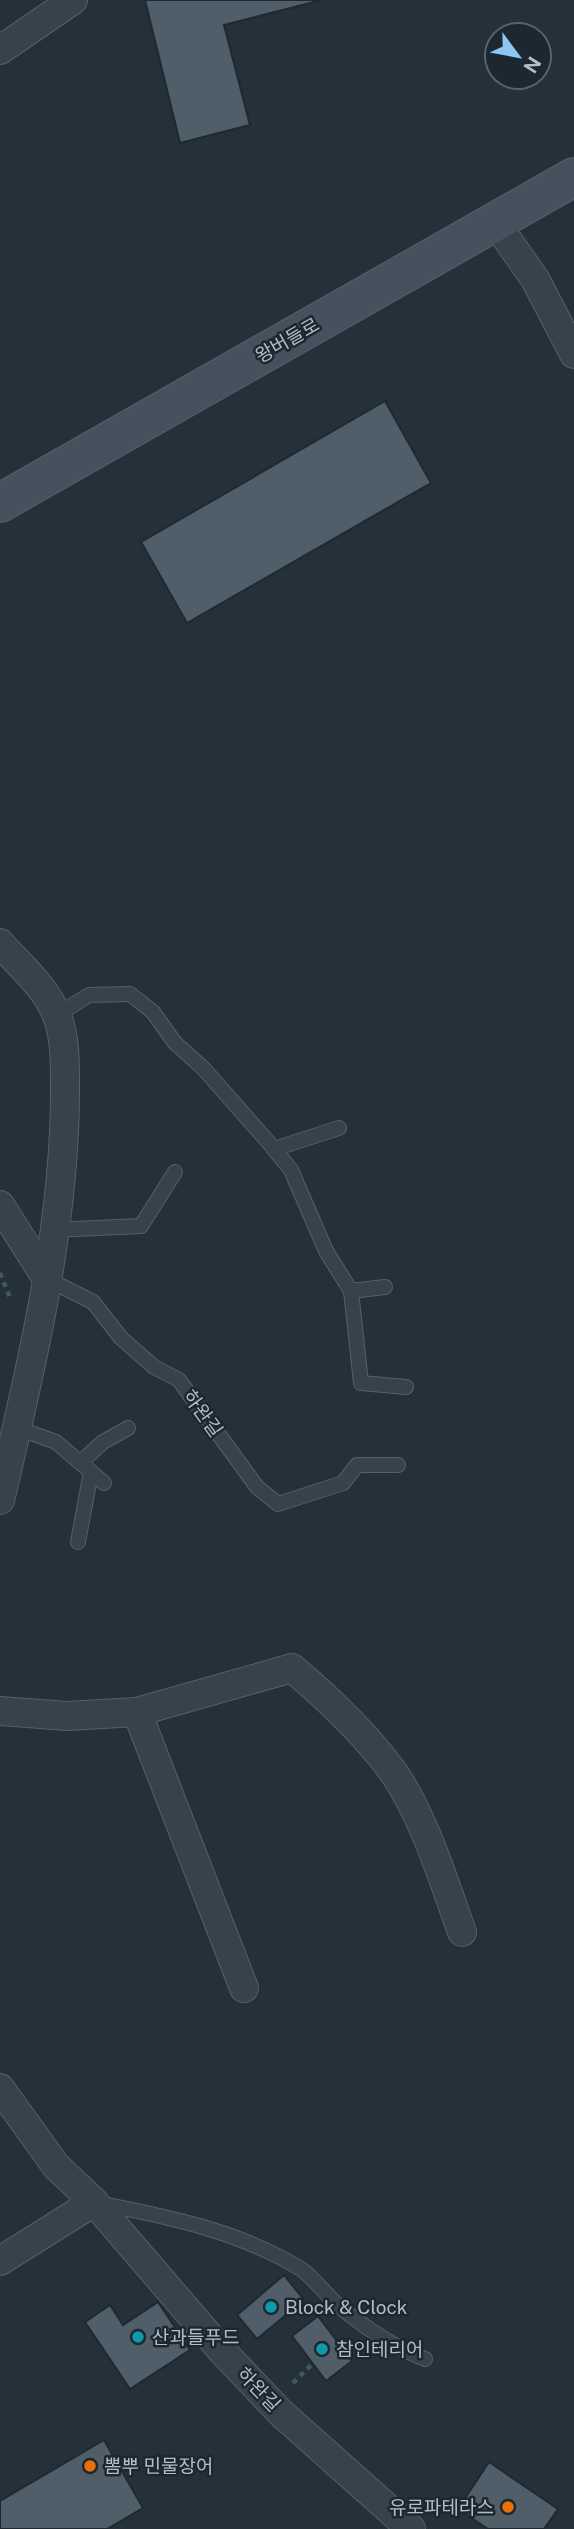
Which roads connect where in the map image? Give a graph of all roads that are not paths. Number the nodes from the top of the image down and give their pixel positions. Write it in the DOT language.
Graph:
graph roads {
  1 [pos="73,0"];
  2 [pos="0,50"];
  3 [pos="574,177"];
  4 [pos="495,222"];
  5 [pos="574,354"];
  6 [pos="0,502"];
  7 [pos="0,943"];
  8 [pos="57,1014"];
  9 [pos="339,1128"];
  10 [pos="275,1149"];
  11 [pos="175,1172"];
  12 [pos="0,1205"];
  13 [pos="52,1230"];
  14 [pos="47,1279"];
  15 [pos="385,1287"];
  16 [pos="351,1291"];
  17 [pos="406,1387"];
  18 [pos="17,1428"];
  19 [pos="128,1428"];
  20 [pos="398,1465"];
  21 [pos="86,1467"];
  22 [pos="104,1483"];
  23 [pos="0,1500"];
  24 [pos="78,1542"];
  25 [pos="0,1712"];
  26 [pos="137,1712"];
  27 [pos="462,1932"];
  28 [pos="244,1988"];
  29 [pos="0,2088"];
  30 [pos="94,2202"];
  31 [pos="0,2260"];
  32 [pos="425,2359"];
  33 [pos="411,2529"];
  1 -- 2 [label="street"];
  3 -- 4 [label="main road, 왕버들로"];
  4 -- 5 [label="street"];
  4 -- 6 [label="main road, 왕버들로"];
  7 -- 8 [label="street"];
  8 -- 10 [label="lane"];
  8 -- 13 [label="street"];
  9 -- 10 [label="lane"];
  10 -- 16 [label="lane"];
  11 -- 13 [label="lane"];
  12 -- 14 [label="street"];
  13 -- 14 [label="street"];
  14 -- 18 [label="street"];
  14 -- 20 [label="lane, 하완길"];
  15 -- 16 [label="lane"];
  16 -- 17 [label="lane"];
  18 -- 21 [label="lane"];
  18 -- 23 [label="street"];
  19 -- 21 [label="lane"];
  21 -- 22 [label="lane"];
  21 -- 24 [label="lane"];
  25 -- 26 [label="street"];
  26 -- 27 [label="street"];
  26 -- 28 [label="street"];
  29 -- 30 [label="street, 하완길"];
  30 -- 31 [label="street"];
  30 -- 32 [label="lane"];
  30 -- 33 [label="street, 하완길"];
}
